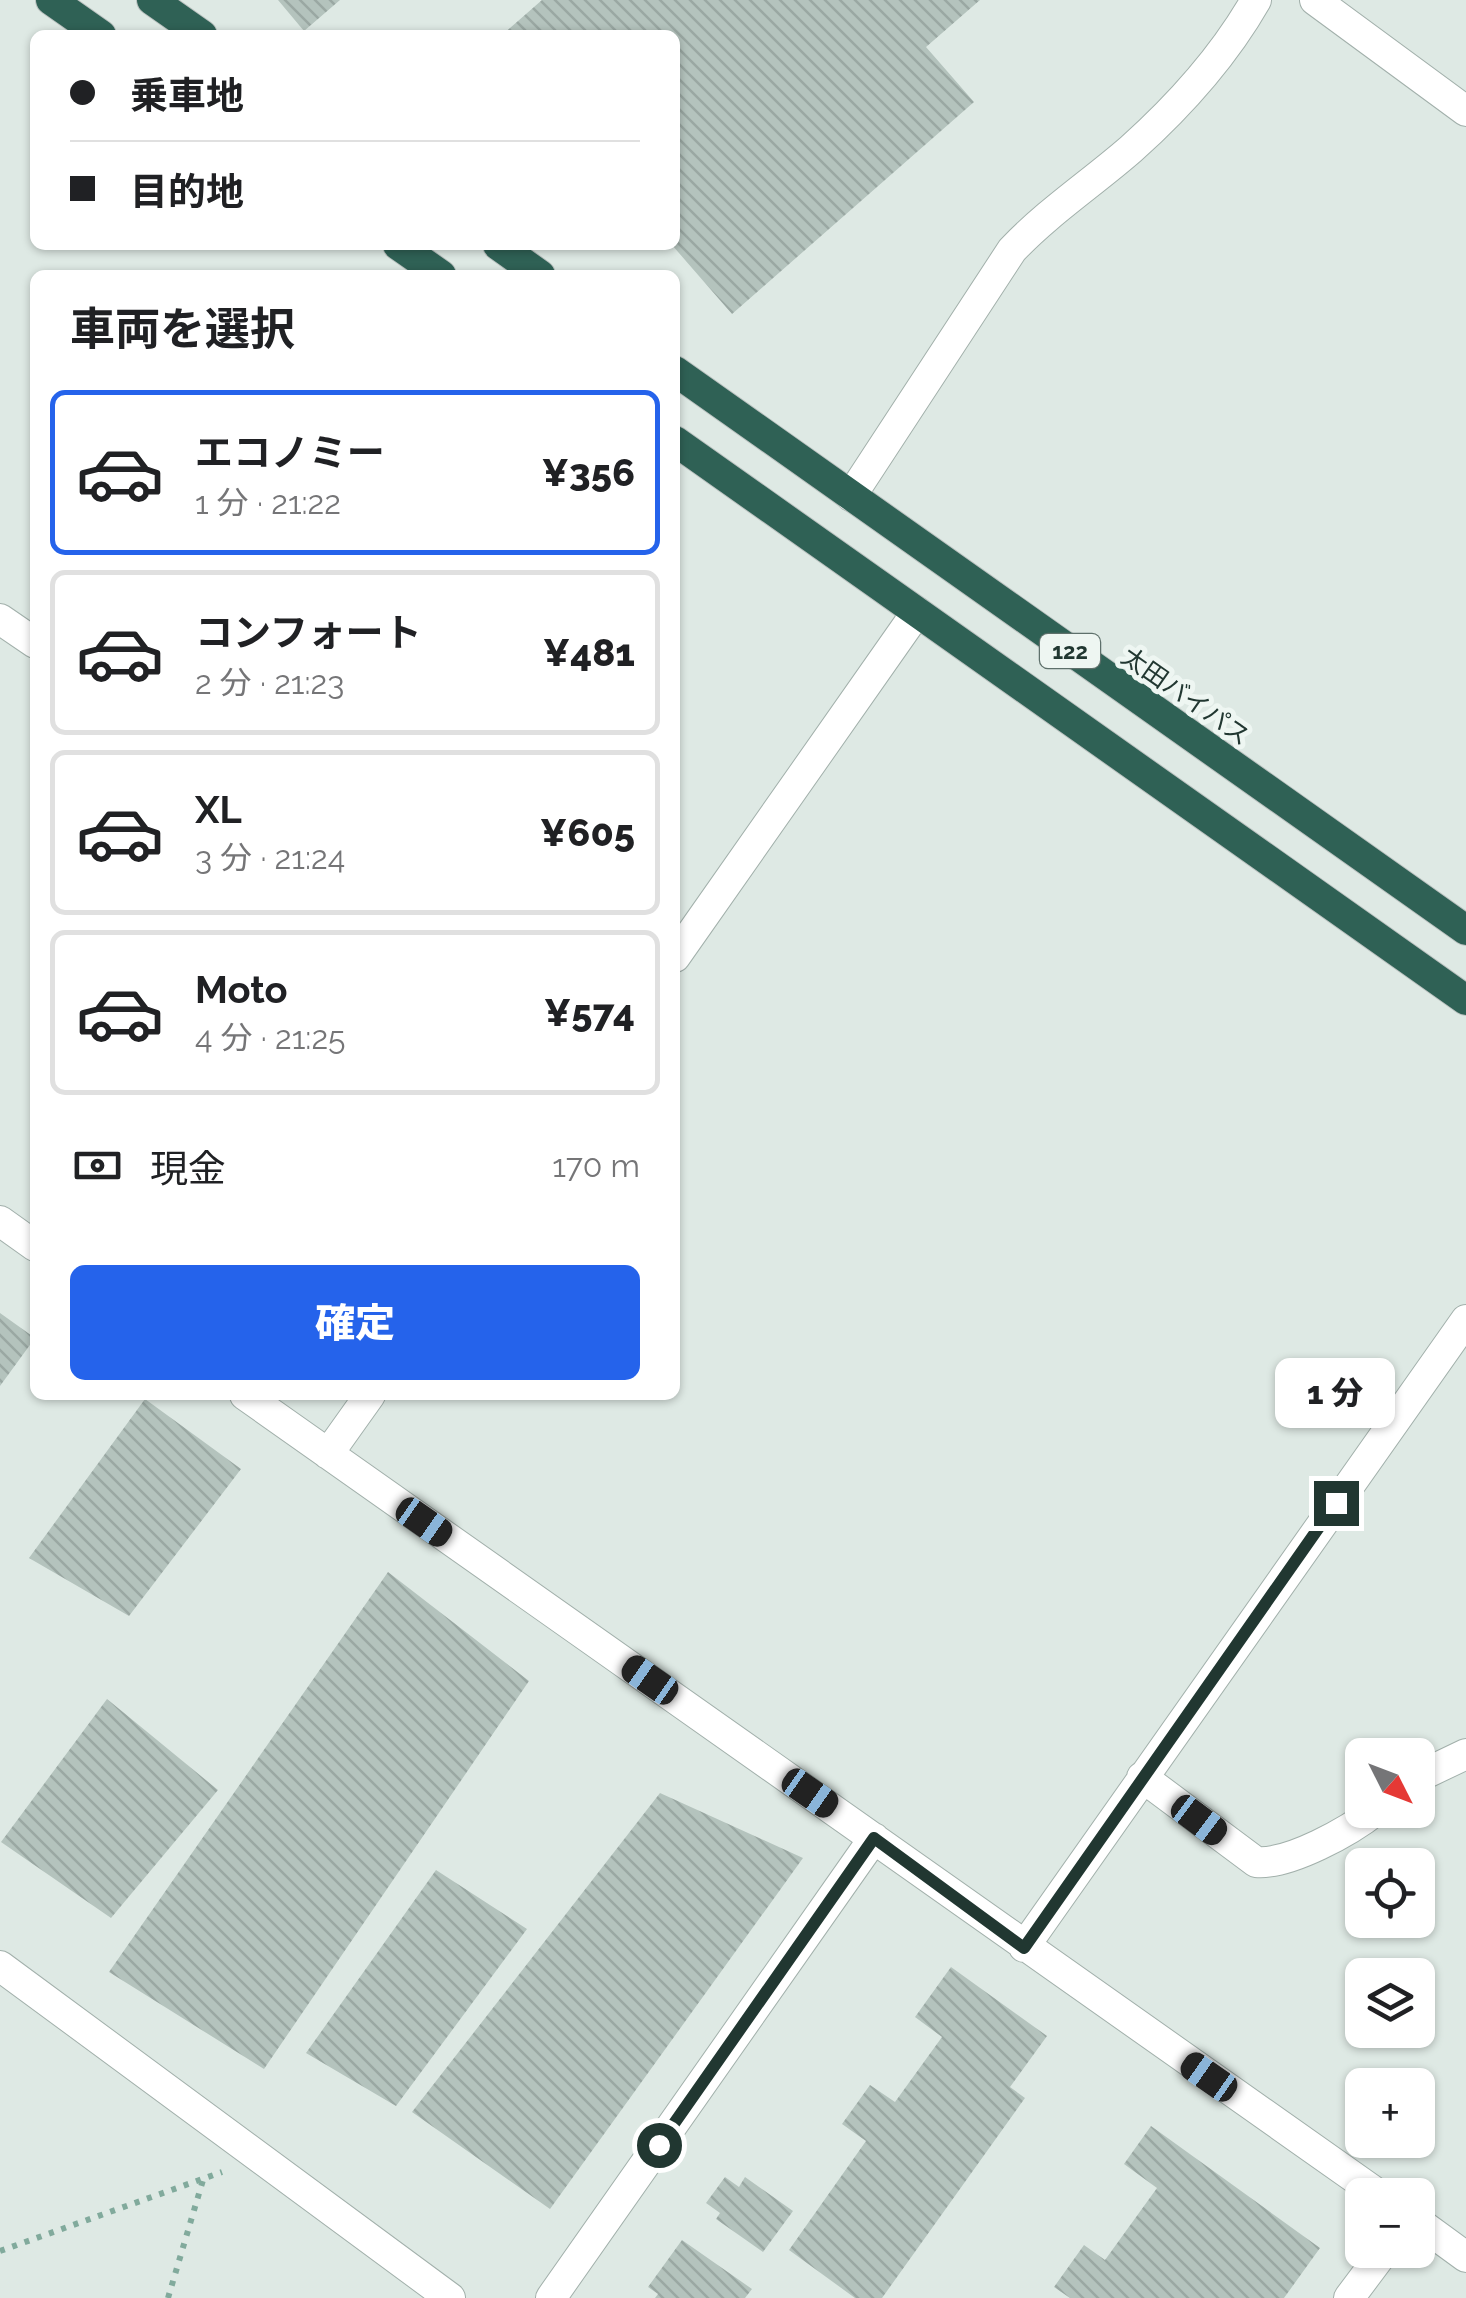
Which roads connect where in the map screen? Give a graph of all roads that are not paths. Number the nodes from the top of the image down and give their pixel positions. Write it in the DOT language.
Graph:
graph roads {
  1 [pos="51,0"];
  2 [pos="152,0"];
  3 [pos="1256,0"];
  4 [pos="1314,0"];
  5 [pos="94,30"];
  6 [pos="195,30"];
  7 [pos="1466,111"];
  8 [pos="405,250"];
  9 [pos="505,250"];
  10 [pos="434,270"];
  11 [pos="533,270"];
  12 [pos="680,375"];
  13 [pos="680,444"];
  14 [pos="852,496"];
  15 [pos="917,612"];
  16 [pos="0,619"];
  17 [pos="30,640"];
  18 [pos="1466,930"];
  19 [pos="680,951"];
  20 [pos="1466,1000"];
  21 [pos="0,1220"];
  22 [pos="30,1242"];
  23 [pos="1466,1320"];
  24 [pos="252,1400"];
  25 [pos="366,1400"];
  26 [pos="328,1454"];
  27 [pos="1466,1754"];
  28 [pos="1435,1766"];
  29 [pos="1142,1778"];
  30 [pos="1350,1828"];
  31 [pos="874,1838"];
  32 [pos="1024,1948"];
  33 [pos="0,1966"];
  34 [pos="1355,2178"];
  35 [pos="1435,2234"];
  36 [pos="1466,2256"];
  37 [pos="1372,2268"];
  38 [pos="450,2298"];
  39 [pos="551,2298"];
  40 [pos="1350,2298"];
  1 -- 5 [label="highway"];
  2 -- 6 [label="highway"];
  3 -- 14 [label="street"];
  4 -- 7 [label="street"];
  8 -- 10 [label="highway"];
  9 -- 11 [label="highway"];
  12 -- 14 [label="highway, 太田バイパス / 122"];
  13 -- 15 [label="highway, 122"];
  14 -- 18 [label="highway, 太田バイパス / 122"];
  15 -- 19 [label="street"];
  15 -- 20 [label="highway, 122"];
  16 -- 17 [label="street"];
  21 -- 22 [label="street"];
  23 -- 29 [label="street"];
  24 -- 26 [label="street"];
  25 -- 26 [label="street"];
  26 -- 31 [label="street"];
  27 -- 28 [label="street"];
  29 -- 30 [label="street"];
  29 -- 32 [label="street"];
  31 -- 32 [label="street"];
  31 -- 39 [label="street"];
  32 -- 34 [label="street"];
  33 -- 38 [label="street"];
  35 -- 36 [label="street"];
  37 -- 40 [label="street"];
}
